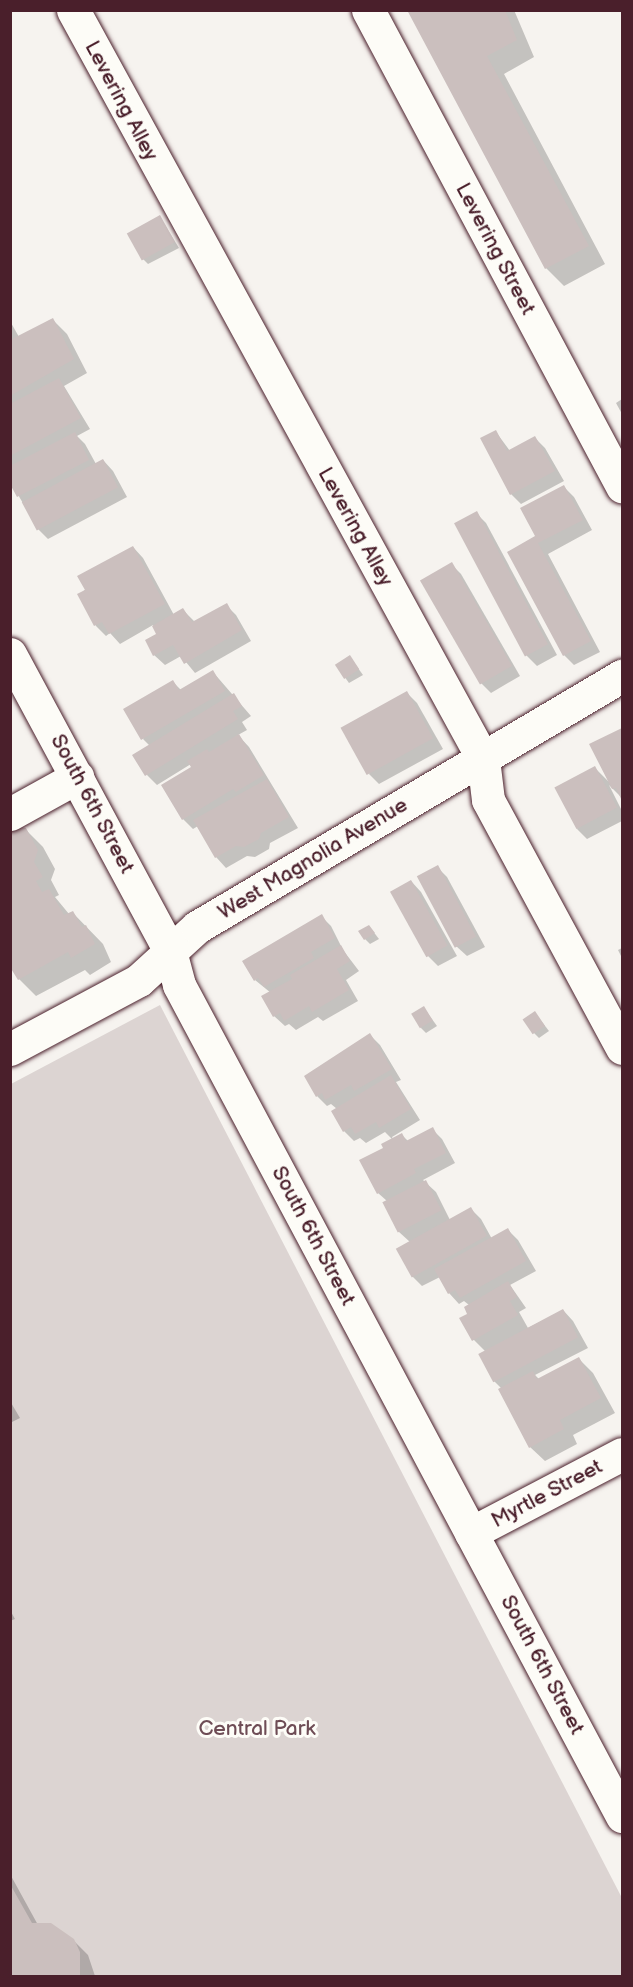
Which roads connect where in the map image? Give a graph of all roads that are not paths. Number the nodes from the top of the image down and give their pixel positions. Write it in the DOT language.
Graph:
graph roads {
  1 [pos="73,10"];
  2 [pos="368,10"];
  3 [pos="622,486"];
  4 [pos="10,654"];
  5 [pos="622,676"];
  6 [pos="483,759"];
  7 [pos="77,777"];
  8 [pos="10,814"];
  9 [pos="170,951"];
  10 [pos="622,1048"];
  11 [pos="10,1049"];
  12 [pos="622,1455"];
  13 [pos="471,1533"];
  14 [pos="622,1816"];
  1 -- 6 [label="street, Levering Alley"];
  2 -- 3 [label="street, Levering Street"];
  4 -- 7 [label="street, South 6th Street"];
  5 -- 6 [label="street, West Magnolia Avenue"];
  6 -- 9 [label="street, West Magnolia Avenue"];
  6 -- 10 [label="street, Levering Alley"];
  7 -- 8 [label="street"];
  7 -- 9 [label="street, South 6th Street"];
  9 -- 11 [label="street, West Magnolia Avenue"];
  9 -- 13 [label="street, South 6th Street"];
  12 -- 13 [label="street, Myrtle Street"];
  13 -- 14 [label="street, South 6th Street"];
}
